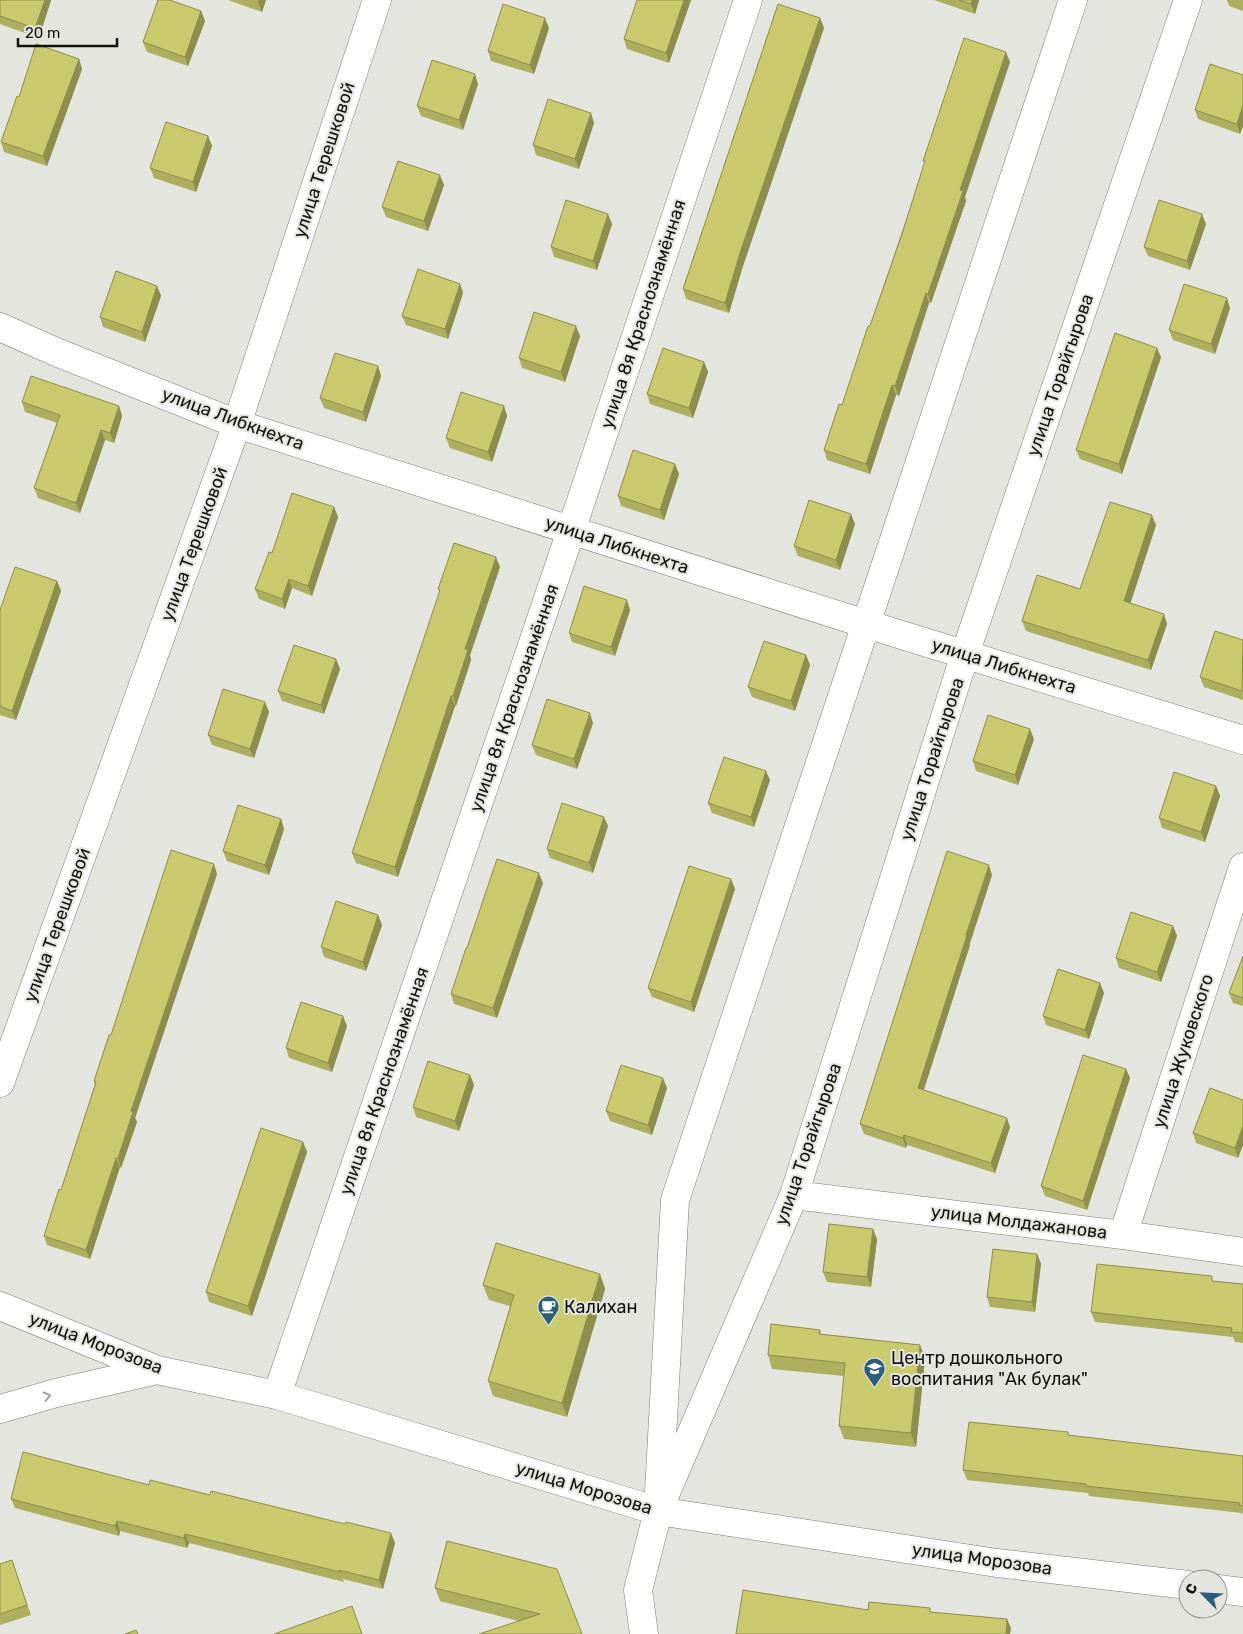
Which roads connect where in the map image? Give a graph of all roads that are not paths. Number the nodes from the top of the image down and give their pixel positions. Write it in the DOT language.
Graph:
graph roads {
  1 [pos="377,0"];
  2 [pos="748,0"];
  3 [pos="1073,0"];
  4 [pos="1188,0"];
  5 [pos="0,327"];
  6 [pos="237,424"];
  7 [pos="571,531"];
  8 [pos="866,624"];
  9 [pos="965,654"];
  10 [pos="1243,740"];
  11 [pos="1243,868"];
  12 [pos="0,1083"];
  13 [pos="794,1195"];
  14 [pos="1122,1235"];
  15 [pos="1243,1252"];
  16 [pos="0,1306"];
  17 [pos="157,1370"];
  18 [pos="277,1395"];
  19 [pos="0,1409"];
  20 [pos="658,1511"];
  21 [pos="1178,1584"];
  22 [pos="1228,1590"];
  23 [pos="1243,1592"];
  24 [pos="644,1634"];
  1 -- 6 [label="street, улица Терешковой"];
  2 -- 7 [label="street, улица 8я Краснознамённая"];
  3 -- 8 [label="street, улица Торайгырова"];
  4 -- 9 [label="street, улица Торайгырова"];
  5 -- 6 [label="street, улица Либкнехта"];
  6 -- 7 [label="street, улица Либкнехта"];
  6 -- 12 [label="street, улица Терешковой"];
  7 -- 8 [label="street, улица Либкнехта"];
  7 -- 18 [label="street, улица 8я Краснознамённая"];
  8 -- 9 [label="street, улица Либкнехта"];
  8 -- 20 [label="street, улица Торайгырова"];
  9 -- 10 [label="street, улица Либкнехта"];
  9 -- 13 [label="street, улица Торайгырова"];
  11 -- 14 [label="street, улица Жуковского"];
  13 -- 14 [label="street, улица Молдажанова"];
  13 -- 20 [label="street, улица Торайгырова"];
  14 -- 15 [label="street, улица Молдажанова"];
  16 -- 17 [label="street, улица Морозова"];
  17 -- 18 [label="street, улица Морозова"];
  19 -- 17 [label="street, one-way"];
  18 -- 20 [label="street, улица Морозова"];
  20 -- 21 [label="street, улица Морозова"];
  20 -- 24 [label="street, улица Торайгырова"];
  22 -- 23 [label="street"];
}
